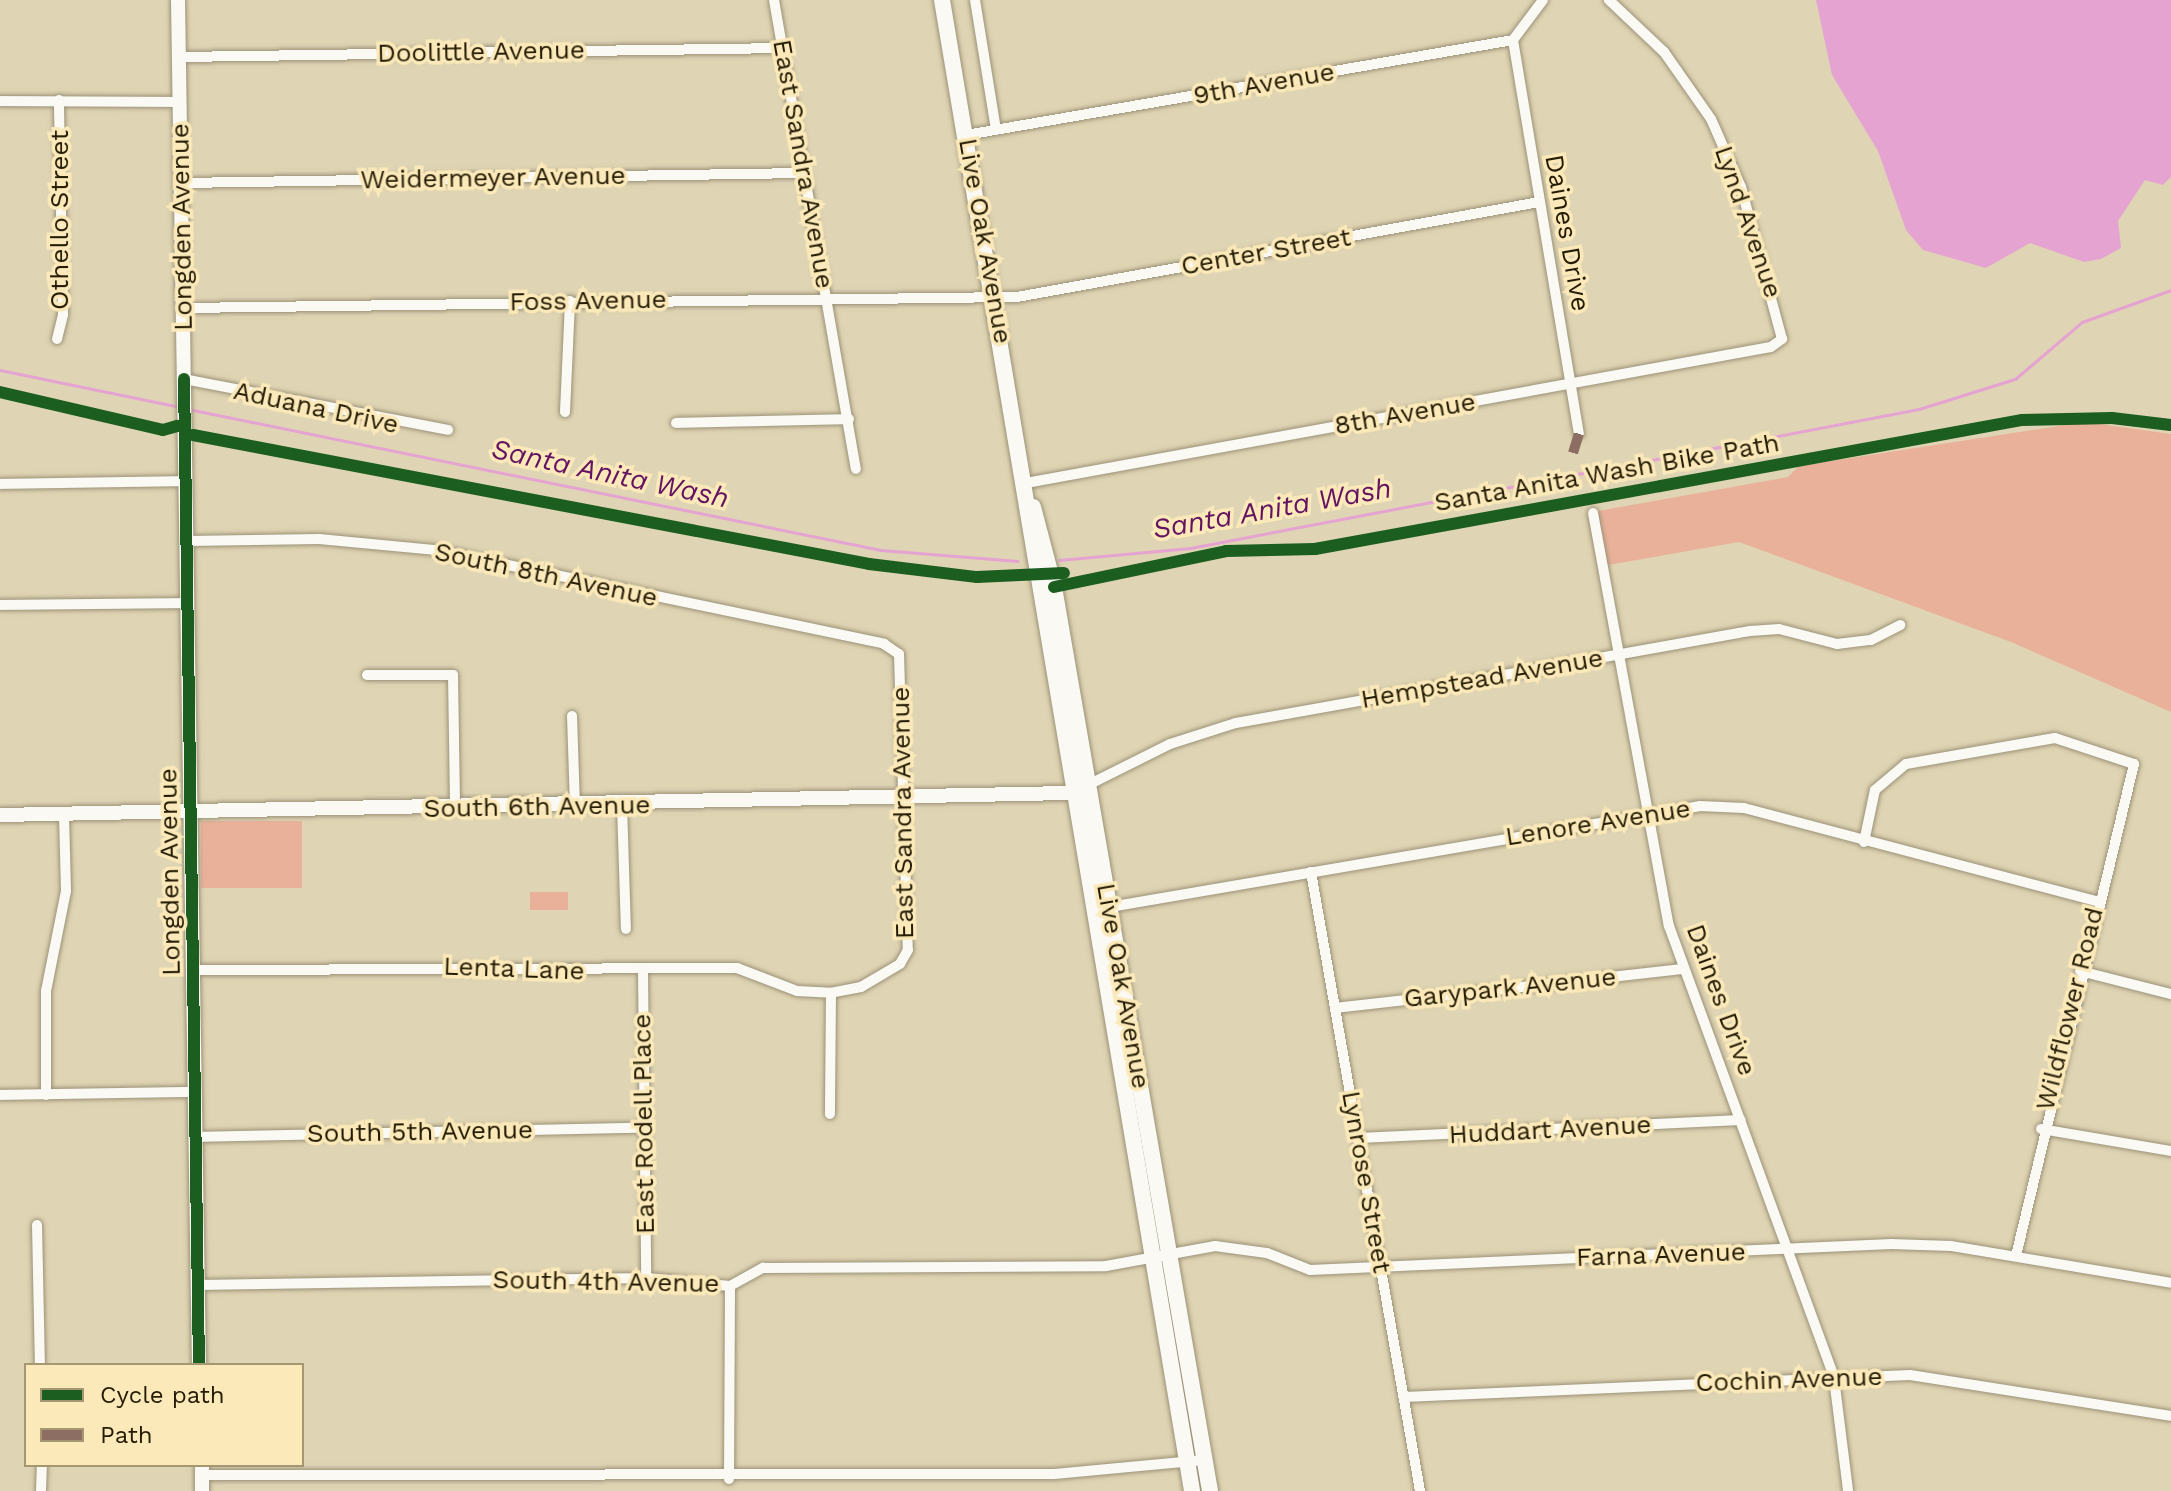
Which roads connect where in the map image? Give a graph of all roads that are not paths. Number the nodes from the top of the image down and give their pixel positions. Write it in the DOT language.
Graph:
graph roads {
  1 [pos="178,0"];
  2 [pos="774,0"];
  3 [pos="942,0"];
  4 [pos="975,0"];
  5 [pos="1543,0"];
  6 [pos="1609,0"];
  7 [pos="1513,40"];
  8 [pos="783,48"];
  9 [pos="179,57"];
  10 [pos="59,100"];
  11 [pos="0,101"];
  12 [pos="180,102"];
  13 [pos="996,129"];
  14 [pos="966,135"];
  15 [pos="805,173"];
  16 [pos="181,183"];
  17 [pos="1539,202"];
  18 [pos="993,296"];
  19 [pos="826,297"];
  20 [pos="570,301"];
  21 [pos="183,308"];
  22 [pos="57,339"];
  23 [pos="1782,339"];
  24 [pos="184,379"];
  25 [pos="1570,384"];
  26 [pos="565,412"];
  27 [pos="849,419"];
  28 [pos="676,423"];
  29 [pos="448,430"];
  30 [pos="1579,433"];
  31 [pos="856,469"];
  32 [pos="186,481"];
  33 [pos="1026,483"];
  34 [pos="0,484"];
  35 [pos="1593,513"];
  36 [pos="187,541"];
  37 [pos="1041,569"];
  38 [pos="187,603"];
  39 [pos="0,605"];
  40 [pos="1900,625"];
  41 [pos="899,654"];
  42 [pos="1621,654"];
  43 [pos="367,675"];
  44 [pos="572,716"];
  45 [pos="1088,785"];
  46 [pos="1072,793"];
  47 [pos="904,801"];
  48 [pos="622,805"];
  49 [pos="575,806"];
  50 [pos="455,808"];
  51 [pos="191,813"];
  52 [pos="64,814"];
  53 [pos="1649,814"];
  54 [pos="0,815"];
  55 [pos="1864,842"];
  56 [pos="1311,872"];
  57 [pos="2097,901"];
  58 [pos="1101,909"];
  59 [pos="626,929"];
  60 [pos="1684,969"];
  61 [pos="194,970"];
  62 [pos="643,970"];
  63 [pos="2080,971"];
  64 [pos="831,993"];
  65 [pos="2171,994"];
  66 [pos="1335,1008"];
  67 [pos="195,1092"];
  68 [pos="0,1095"];
  69 [pos="46,1095"];
  70 [pos="830,1114"];
  71 [pos="1741,1120"];
  72 [pos="644,1128"];
  73 [pos="2041,1129"];
  74 [pos="196,1137"];
  75 [pos="1359,1138"];
  76 [pos="2171,1151"];
  77 [pos="37,1225"];
  78 [pos="1792,1250"];
  79 [pos="1161,1255"];
  80 [pos="2016,1256"];
  81 [pos="1381,1267"];
  82 [pos="646,1278"];
  83 [pos="2171,1283"];
  84 [pos="197,1285"];
  85 [pos="730,1286"];
  86 [pos="40,1363"];
  87 [pos="199,1363"];
  88 [pos="1834,1378"];
  89 [pos="1404,1397"];
  90 [pos="2171,1416"];
  91 [pos="1196,1461"];
  92 [pos="42,1467"];
  93 [pos="202,1470"];
  94 [pos="729,1479"];
  95 [pos="41,1491"];
  96 [pos="202,1491"];
  97 [pos="1192,1491"];
  98 [pos="1210,1491"];
  99 [pos="1420,1491"];
  100 [pos="1848,1491"];
  1 -- 9 [label="street, Longden Avenue"];
  2 -- 8 [label="street, East Sandra Avenue"];
  3 -- 14 [label="main road, Live Oak Avenue"];
  4 -- 13 [label="street, Live Oak Avenue"];
  5 -- 7 [label="street"];
  6 -- 23 [label="street, Lynd Avenue"];
  7 -- 13 [label="street, 9th Avenue"];
  7 -- 17 [label="street, Daines Drive"];
  8 -- 9 [label="street, Doolittle Avenue"];
  8 -- 15 [label="street, East Sandra Avenue"];
  9 -- 12 [label="street, Longden Avenue"];
  10 -- 11 [label="street"];
  10 -- 12 [label="street"];
  10 -- 22 [label="street, Othello Street"];
  12 -- 16 [label="street, Longden Avenue"];
  13 -- 14 [label="street, 9th Avenue"];
  14 -- 18 [label="main road, Live Oak Avenue"];
  15 -- 16 [label="street, Weidermeyer Avenue"];
  15 -- 19 [label="street, East Sandra Avenue"];
  16 -- 21 [label="street, Longden Avenue"];
  17 -- 18 [label="street, Center Street"];
  17 -- 25 [label="street, Daines Drive"];
  18 -- 19 [label="street, Foss Avenue"];
  18 -- 33 [label="main road, Live Oak Avenue"];
  19 -- 20 [label="street, Foss Avenue"];
  19 -- 27 [label="street, East Sandra Avenue"];
  20 -- 21 [label="street, Foss Avenue"];
  20 -- 26 [label="street"];
  21 -- 24 [label="street, Longden Avenue"];
  23 -- 25 [label="street, 8th Avenue"];
  24 -- 29 [label="street, Aduana Drive"];
  24 -- 32 [label="street, Longden Avenue"];
  25 -- 30 [label="street, Daines Drive"];
  25 -- 33 [label="street, 8th Avenue"];
  27 -- 28 [label="street"];
  27 -- 31 [label="street, East Sandra Avenue"];
  32 -- 34 [label="street"];
  32 -- 36 [label="street, Longden Avenue"];
  33 -- 37 [label="main road, Live Oak Avenue"];
  35 -- 42 [label="street, Daines Drive"];
  36 -- 38 [label="street, Longden Avenue"];
  36 -- 41 [label="street, South 8th Avenue"];
  37 -- 45 [label="main road, Live Oak Avenue"];
  37 -- 46 [label="main road, Live Oak Avenue"];
  38 -- 39 [label="street"];
  38 -- 51 [label="street, Longden Avenue"];
  40 -- 42 [label="street, Hempstead Avenue"];
  41 -- 47 [label="street, East Sandra Avenue"];
  42 -- 45 [label="street, Hempstead Avenue"];
  42 -- 53 [label="street, Daines Drive"];
  43 -- 50 [label="street"];
  44 -- 49 [label="street"];
  45 -- 46 [label="street, Hempstead Avenue"];
  45 -- 58 [label="main road, Live Oak Avenue"];
  46 -- 47 [label="street, South 6th Avenue"];
  46 -- 58 [label="main road, Live Oak Avenue"];
  47 -- 48 [label="street, South 6th Avenue"];
  47 -- 64 [label="street, East Sandra Avenue"];
  48 -- 49 [label="street, South 6th Avenue"];
  48 -- 59 [label="street"];
  49 -- 50 [label="street, South 6th Avenue"];
  50 -- 51 [label="street, South 6th Avenue"];
  51 -- 52 [label="street, South 6th Avenue"];
  51 -- 61 [label="street, Longden Avenue"];
  52 -- 54 [label="street, South 6th Avenue"];
  52 -- 69 [label="street"];
  53 -- 55 [label="street, Lenore Avenue"];
  53 -- 56 [label="street, Lenore Avenue"];
  53 -- 60 [label="street, Daines Drive"];
  55 -- 57 [label="street, Lenore Avenue"];
  55 -- 57 [label="street, Wildflower Road"];
  56 -- 58 [label="street, Lenore Avenue"];
  56 -- 66 [label="street, Lynrose Street"];
  57 -- 63 [label="street, Wildflower Road"];
  58 -- 79 [label="main road, Live Oak Avenue"];
  60 -- 66 [label="street, Garypark Avenue"];
  60 -- 71 [label="street, Daines Drive"];
  61 -- 62 [label="street, Lenta Lane"];
  61 -- 67 [label="street, Longden Avenue"];
  62 -- 64 [label="street, Lenta Lane"];
  62 -- 72 [label="street, East Rodell Place"];
  63 -- 65 [label="street"];
  63 -- 73 [label="street, Wildflower Road"];
  64 -- 70 [label="street"];
  66 -- 75 [label="street, Lynrose Street"];
  67 -- 69 [label="street"];
  67 -- 74 [label="street, Longden Avenue"];
  68 -- 69 [label="street"];
  71 -- 75 [label="street, Huddart Avenue"];
  71 -- 78 [label="street, Daines Drive"];
  72 -- 74 [label="street, South 5th Avenue"];
  72 -- 82 [label="street, East Rodell Place"];
  73 -- 76 [label="street"];
  73 -- 80 [label="street, Wildflower Road"];
  74 -- 84 [label="street, Longden Avenue"];
  75 -- 81 [label="street, Lynrose Street"];
  77 -- 86 [label="street"];
  78 -- 80 [label="street, Farna Avenue"];
  78 -- 81 [label="street, Farna Avenue"];
  78 -- 88 [label="street, Daines Drive"];
  79 -- 81 [label="street, Farna Avenue"];
  79 -- 85 [label="street, South 4th Avenue"];
  79 -- 91 [label="main road, Live Oak Avenue"];
  80 -- 83 [label="street, Farna Avenue"];
  81 -- 89 [label="street, Lynrose Street"];
  82 -- 84 [label="street, South 4th Avenue"];
  82 -- 85 [label="street, South 4th Avenue"];
  84 -- 87 [label="street, Longden Avenue"];
  85 -- 94 [label="street"];
  88 -- 89 [label="street, Cochin Avenue"];
  88 -- 90 [label="street, Cochin Avenue"];
  88 -- 100 [label="street, Daines Drive"];
  89 -- 99 [label="street, Lynrose Street"];
  91 -- 94 [label="street"];
  91 -- 97 [label="main road, Live Oak Avenue"];
  91 -- 98 [label="main road, Live Oak Avenue"];
  92 -- 95 [label="street"];
  93 -- 94 [label="street"];
  93 -- 96 [label="street"];
}
